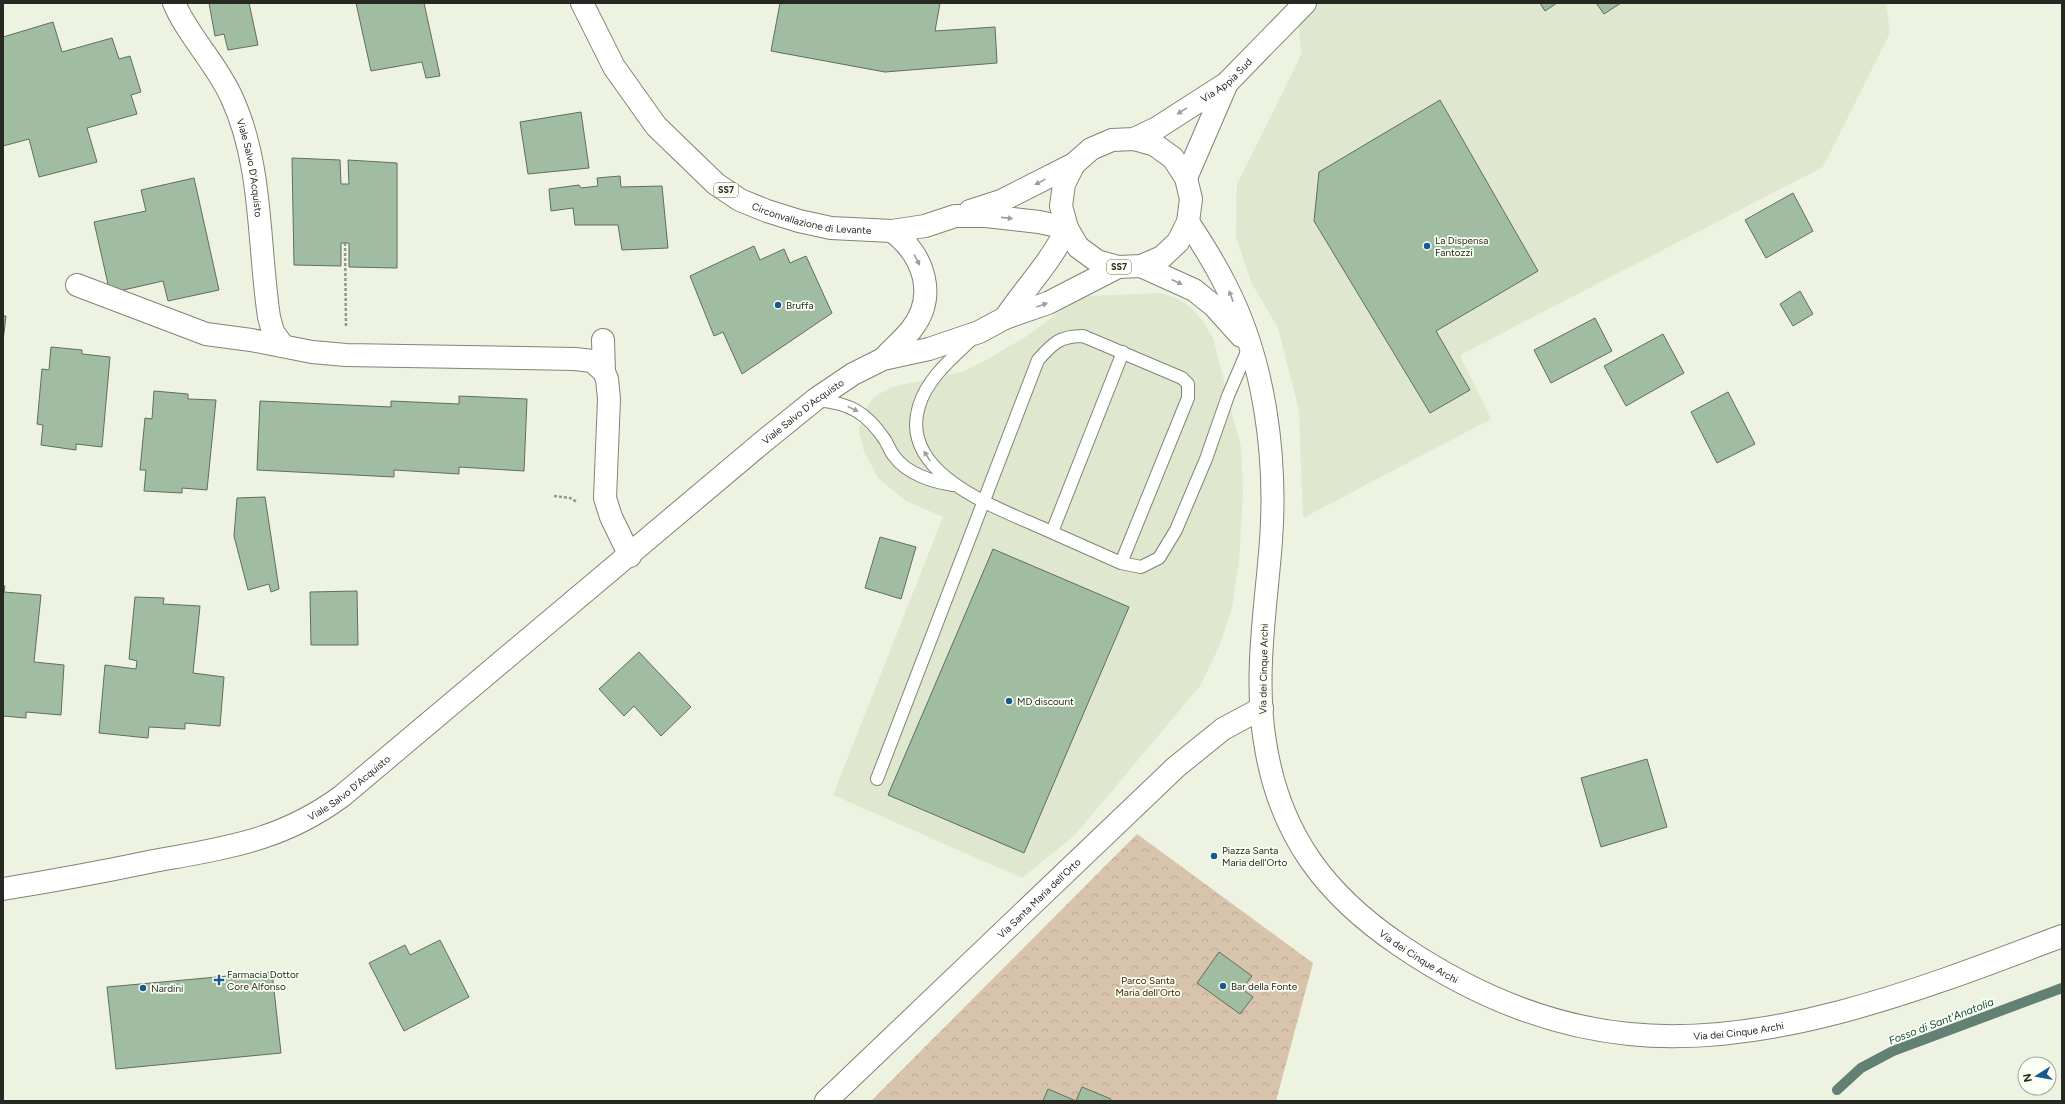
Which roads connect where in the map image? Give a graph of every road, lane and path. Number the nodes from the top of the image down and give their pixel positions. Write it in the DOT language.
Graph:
graph roads {
  1 [pos="174,3"];
  2 [pos="582,3"];
  3 [pos="1305,3"];
  4 [pos="1227,83"];
  5 [pos="1134,139"];
  6 [pos="1074,164"];
  7 [pos="1186,178"];
  8 [pos="955,216"];
  9 [pos="1188,222"];
  10 [pos="1067,228"];
  11 [pos="892,232"];
  12 [pos="345,243"];
  13 [pos="1141,266"];
  14 [pos="1118,267"];
  15 [pos="78,285"];
  16 [pos="345,312"];
  17 [pos="1005,318"];
  18 [pos="979,332"];
  19 [pos="603,340"];
  20 [pos="283,346"];
  21 [pos="1250,346"];
  22 [pos="1123,352"];
  23 [pos="883,359"];
  24 [pos="604,372"];
  25 [pos="816,399"];
  26 [pos="953,485"];
  27 [pos="554,496"];
  28 [pos="570,498"];
  29 [pos="984,503"];
  30 [pos="1052,532"];
  31 [pos="630,556"];
  32 [pos="1121,564"];
  33 [pos="1262,708"];
  34 [pos="877,779"];
  35 [pos="3,889"];
  36 [pos="2062,936"];
  37 [pos="826,1101"];
  1 -- 20 [label="main road, Viale Salvo D'Acquisto"];
  2 -- 11 [label="main road, Circonvallazione di Levante / SS7"];
  3 -- 4 [label="main road, Via Appia Sud / SS7"];
  4 -- 5 [label="main road, Via Appia Sud / SS7, one-way"];
  4 -- 7 [label="main road, SS7"];
  5 -- 6 [label="main road, SS7"];
  5 -- 7 [label="main road, SS7"];
  6 -- 8 [label="main road, SS7, one-way"];
  6 -- 10 [label="main road, SS7"];
  7 -- 9 [label="main road, SS7"];
  8 -- 10 [label="main road, Circonvallazione di Levante / SS7, one-way"];
  8 -- 11 [label="main road, Circonvallazione di Levante / SS7"];
  9 -- 13 [label="main road, SS7"];
  21 -- 9 [label="main road, Via dei Cinque Archi, one-way"];
  10 -- 14 [label="main road, SS7"];
  10 -- 17 [label="main road"];
  11 -- 23 [label="main road, one-way"];
  12 -- 16 [label="path"];
  13 -- 14 [label="main road, SS7"];
  13 -- 21 [label="main road, one-way"];
  17 -- 14 [label="main road, Viale Salvo D'Acquisto, one-way"];
  15 -- 20 [label="main road"];
  17 -- 18 [label="main road, Viale Salvo D'Acquisto"];
  18 -- 23 [label="main road, Viale Salvo D'Acquisto"];
  26 -- 18 [label="lane, one-way"];
  19 -- 24 [label="main road"];
  20 -- 24 [label="main road"];
  21 -- 32 [label="lane"];
  21 -- 33 [label="main road, Via dei Cinque Archi"];
  22 -- 29 [label="lane"];
  22 -- 30 [label="lane"];
  22 -- 32 [label="lane"];
  23 -- 25 [label="main road, Viale Salvo D'Acquisto"];
  24 -- 31 [label="main road"];
  25 -- 26 [label="lane, one-way"];
  25 -- 31 [label="main road, Viale Salvo D'Acquisto"];
  26 -- 29 [label="lane"];
  27 -- 28 [label="path"];
  29 -- 30 [label="lane"];
  29 -- 34 [label="lane"];
  30 -- 32 [label="lane"];
  31 -- 35 [label="main road, Viale Salvo D'Acquisto"];
  33 -- 36 [label="main road, Via dei Cinque Archi"];
  33 -- 37 [label="main road, Via Santa Maria dell'Orto"];
}
